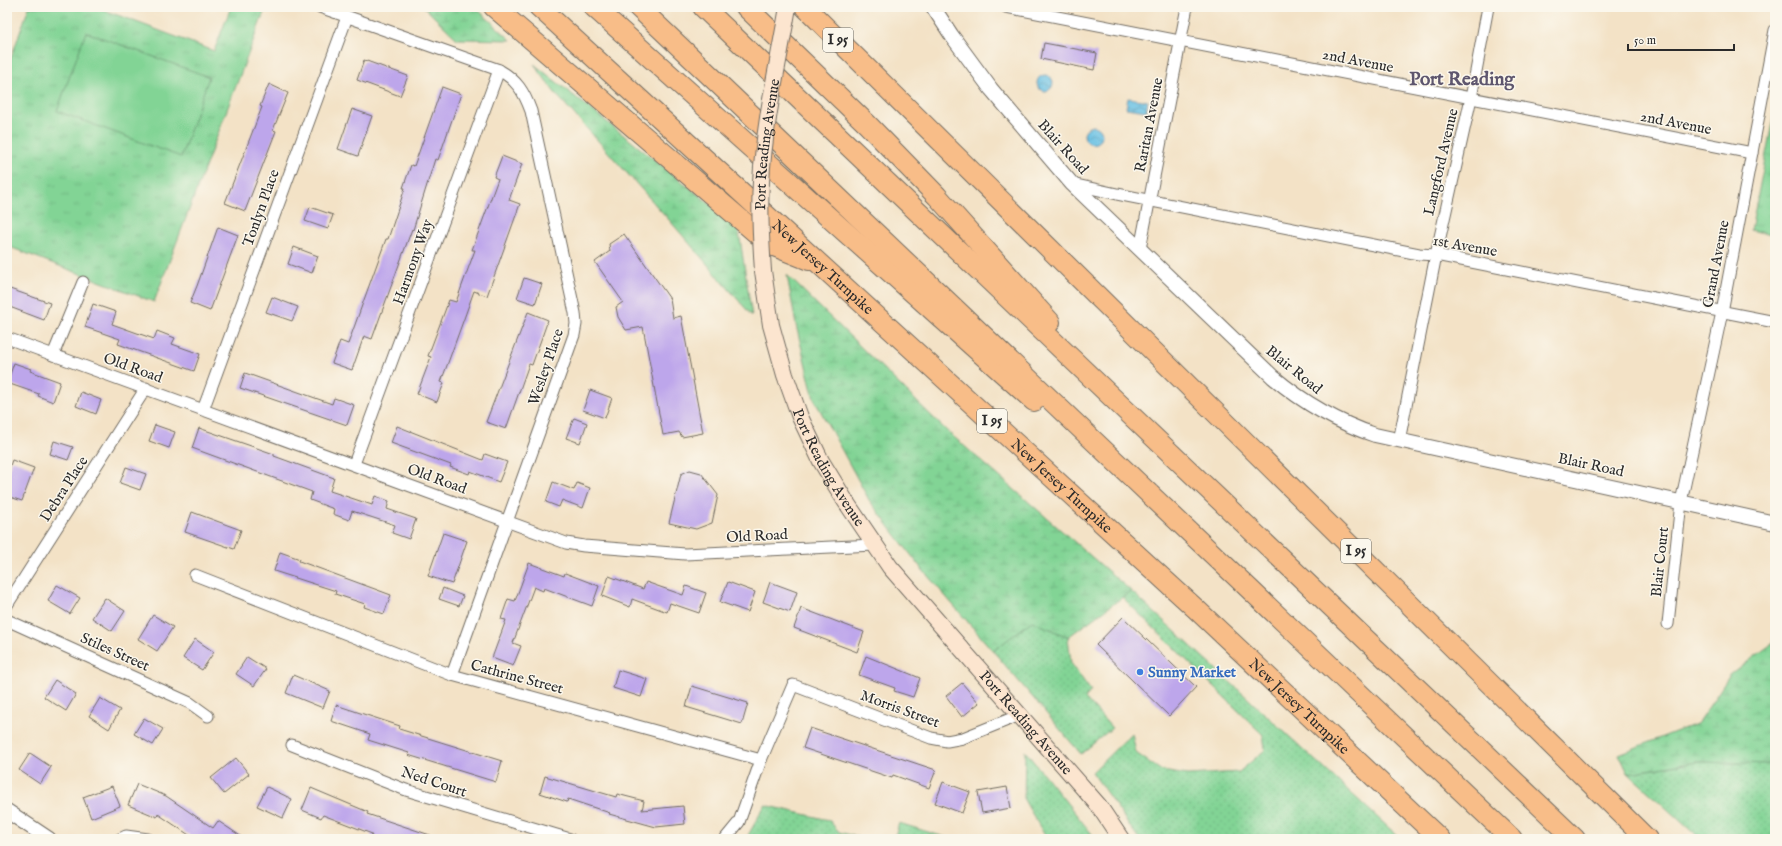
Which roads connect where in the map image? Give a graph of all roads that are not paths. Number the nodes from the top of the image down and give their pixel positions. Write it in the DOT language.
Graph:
graph roads {
  1 [pos="320,7"];
  2 [pos="494,7"];
  3 [pos="539,7"];
  4 [pos="594,7"];
  5 [pos="638,7"];
  6 [pos="702,7"];
  7 [pos="746,7"];
  8 [pos="788,7"];
  9 [pos="805,7"];
  10 [pos="814,7"];
  11 [pos="933,7"];
  12 [pos="1006,7"];
  13 [pos="1187,7"];
  14 [pos="1488,7"];
  15 [pos="347,17"];
  16 [pos="1775,30"];
  17 [pos="1180,41"];
  18 [pos="499,70"];
  19 [pos="872,74"];
  20 [pos="1470,98"];
  21 [pos="1752,153"];
  22 [pos="1072,184"];
  23 [pos="1150,201"];
  24 [pos="1140,249"];
  25 [pos="1436,255"];
  26 [pos="822,266"];
  27 [pos="83,282"];
  28 [pos="1722,312"];
  29 [pos="1775,322"];
  30 [pos="7,338"];
  31 [pos="53,355"];
  32 [pos="146,388"];
  33 [pos="203,410"];
  34 [pos="1126,410"];
  35 [pos="1399,440"];
  36 [pos="354,464"];
  37 [pos="1681,502"];
  38 [pos="507,521"];
  39 [pos="1775,523"];
  40 [pos="874,545"];
  41 [pos="195,575"];
  42 [pos="1243,582"];
  43 [pos="7,605"];
  44 [pos="7,620"];
  45 [pos="1668,624"];
  46 [pos="452,675"];
  47 [pos="1020,715"];
  48 [pos="208,716"];
  49 [pos="292,745"];
  50 [pos="761,760"];
  51 [pos="7,811"];
  52 [pos="49,839"];
  53 [pos="120,839"];
  54 [pos="148,839"];
  55 [pos="570,839"];
  56 [pos="725,839"];
  57 [pos="1121,839"];
  58 [pos="1440,839"];
  59 [pos="1512,839"];
  60 [pos="1575,839"];
  61 [pos="1647,839"];
  1 -- 15 [label="street, Wesley Place"];
  2 -- 26 [label="highway"];
  3 -- 26 [label="highway, New Jersey Turnpike / I 95"];
  4 -- 42 [label="highway"];
  5 -- 42 [label="highway"];
  6 -- 34 [label="highway"];
  7 -- 34 [label="highway"];
  8 -- 40 [label="main road, Port Reading Avenue, bridge"];
  9 -- 19 [label="highway, I 95"];
  10 -- 19 [label="highway"];
  11 -- 22 [label="street, Blair Road"];
  12 -- 17 [label="street, 2nd Avenue"];
  13 -- 17 [label="street, Raritan Avenue"];
  14 -- 20 [label="street, Langford Avenue"];
  15 -- 18 [label="street, Wesley Place"];
  15 -- 33 [label="street, Tonlyn Place"];
  16 -- 21 [label="street, Grand Avenue"];
  17 -- 20 [label="street, 2nd Avenue"];
  17 -- 23 [label="street, Raritan Avenue"];
  18 -- 36 [label="street, Harmony Way"];
  18 -- 38 [label="street, Wesley Place"];
  19 -- 61 [label="highway, I 95"];
  20 -- 21 [label="street, 2nd Avenue"];
  20 -- 25 [label="street, Langford Avenue"];
  21 -- 28 [label="street, Grand Avenue"];
  22 -- 23 [label="street, 1st Avenue"];
  22 -- 24 [label="street, Blair Road"];
  23 -- 24 [label="street, Raritan Avenue"];
  23 -- 25 [label="street, 1st Avenue"];
  24 -- 35 [label="street, Blair Road"];
  25 -- 28 [label="street, 1st Avenue"];
  25 -- 35 [label="street, Langford Avenue"];
  26 -- 58 [label="highway, New Jersey Turnpike / I 95"];
  27 -- 31 [label="street"];
  28 -- 29 [label="street, 1st Avenue"];
  28 -- 37 [label="street, Grand Avenue"];
  30 -- 31 [label="street, Old Road"];
  31 -- 32 [label="street, Old Road"];
  32 -- 33 [label="street, Old Road"];
  32 -- 43 [label="street, Debra Place"];
  33 -- 36 [label="street, Old Road"];
  34 -- 60 [label="highway"];
  35 -- 37 [label="street, Blair Road"];
  36 -- 38 [label="street, Old Road"];
  37 -- 39 [label="street, Blair Road"];
  37 -- 45 [label="street, Blair Court"];
  38 -- 40 [label="street, Old Road"];
  38 -- 46 [label="street, Wesley Place"];
  40 -- 47 [label="main road, Port Reading Avenue"];
  41 -- 46 [label="street, Cathrine Street"];
  42 -- 59 [label="highway"];
  44 -- 48 [label="street, Stiles Street"];
  46 -- 50 [label="street, Cathrine Street"];
  47 -- 50 [label="street, Morris Street"];
  47 -- 57 [label="main road, Port Reading Avenue"];
  49 -- 55 [label="street, Ned Court"];
  50 -- 56 [label="street"];
  51 -- 52 [label="street"];
  53 -- 54 [label="street"];
}
